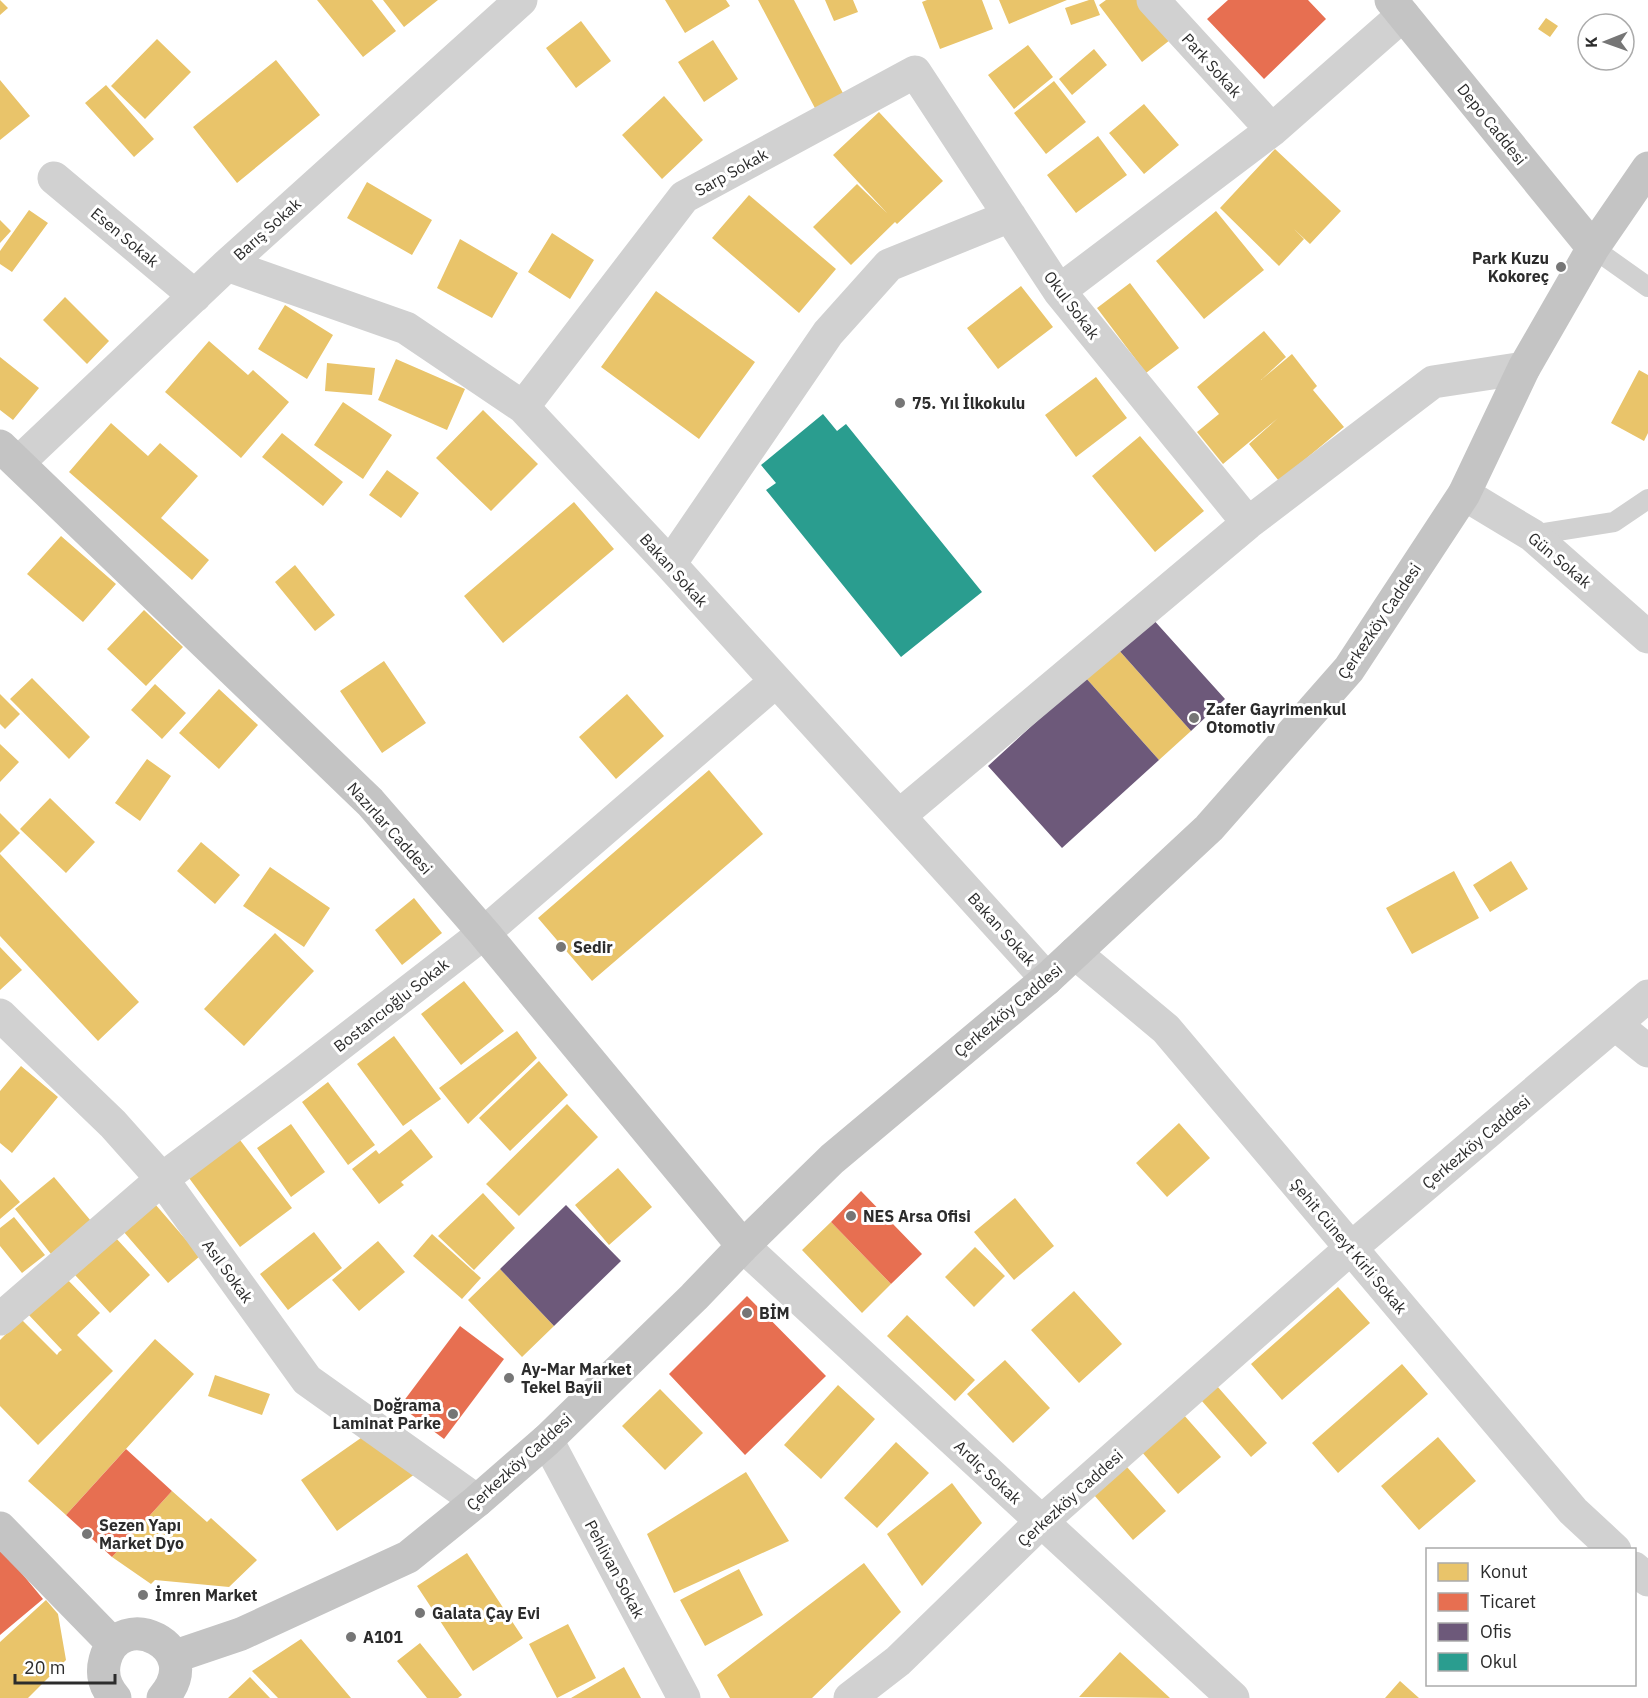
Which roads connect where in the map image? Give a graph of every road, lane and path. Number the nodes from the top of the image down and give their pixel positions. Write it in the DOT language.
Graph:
graph roads {
  1 [pos="521,0"];
  2 [pos="1153,0"];
  3 [pos="1397,7"];
  4 [pos="915,72"];
  5 [pos="1272,130"];
  6 [pos="1648,168"];
  7 [pos="54,178"];
  8 [pos="1010,216"];
  9 [pos="1593,248"];
  10 [pos="227,265"];
  11 [pos="1648,286"];
  12 [pos="1059,291"];
  13 [pos="195,296"];
  14 [pos="1524,368"];
  15 [pos="523,408"];
  16 [pos="9,454"];
  17 [pos="1464,494"];
  18 [pos="1648,499"];
  19 [pos="1248,523"];
  20 [pos="1532,535"];
  21 [pos="670,564"];
  22 [pos="1648,637"];
  23 [pos="775,682"];
  24 [pos="899,816"];
  25 [pos="484,933"];
  26 [pos="1075,953"];
  27 [pos="1047,979"];
  28 [pos="1648,996"];
  29 [pos="0,1015"];
  30 [pos="1616,1025"];
  31 [pos="1648,1051"];
  32 [pos="162,1179"];
  33 [pos="743,1246"];
  34 [pos="1351,1248"];
  35 [pos="0,1319"];
  36 [pos="547,1440"];
  37 [pos="477,1501"];
  38 [pos="1041,1522"];
  39 [pos="0,1528"];
  40 [pos="1613,1548"];
  41 [pos="1636,1569"];
  42 [pos="1648,1580"];
  43 [pos="113,1644"];
  44 [pos="173,1657"];
  45 [pos="104,1694"];
  46 [pos="163,1698"];
  47 [pos="684,1698"];
  48 [pos="850,1698"];
  49 [pos="1233,1698"];
  1 -- 10 [label="street, Barış Sokak"];
  2 -- 5 [label="street, Park Sokak"];
  3 -- 5 [label="street"];
  3 -- 9 [label="main road, Depo Caddesi"];
  4 -- 8 [label="street, Okul Sokak"];
  4 -- 15 [label="street, Sarp Sokak"];
  5 -- 12 [label="street"];
  6 -- 9 [label="main road, Çerkezköy Caddesi"];
  7 -- 13 [label="street, Esen Sokak"];
  8 -- 12 [label="street, Okul Sokak"];
  8 -- 21 [label="street"];
  9 -- 11 [label="lane"];
  9 -- 14 [label="main road, Çerkezköy Caddesi"];
  10 -- 13 [label="street, Barış Sokak"];
  10 -- 15 [label="street, Bakan Sokak"];
  12 -- 19 [label="street, Okul Sokak"];
  13 -- 16 [label="street, Barış Sokak"];
  14 -- 17 [label="main road, Çerkezköy Caddesi"];
  14 -- 19 [label="street"];
  15 -- 21 [label="street, Bakan Sokak"];
  16 -- 25 [label="main road, Nazırlar Caddesi"];
  17 -- 20 [label="street, Gün Sokak"];
  17 -- 26 [label="main road, Çerkezköy Caddesi"];
  18 -- 20 [label="lane"];
  19 -- 24 [label="street"];
  20 -- 22 [label="street, Gün Sokak"];
  21 -- 23 [label="street, Bakan Sokak"];
  23 -- 24 [label="street, Bakan Sokak"];
  23 -- 25 [label="street, Bostancıoğlu Sokak"];
  24 -- 27 [label="street, Bakan Sokak"];
  25 -- 32 [label="street, Bostancıoğlu Sokak"];
  25 -- 33 [label="main road, Nazırlar Caddesi"];
  26 -- 27 [label="main road, Çerkezköy Caddesi"];
  26 -- 34 [label="street, Şehit Cüneyt Kirli Sokak"];
  27 -- 33 [label="main road, Çerkezköy Caddesi"];
  28 -- 30 [label="street, Çerkezköy Caddesi"];
  29 -- 32 [label="street, Asıl Sokak"];
  30 -- 31 [label="street"];
  30 -- 34 [label="street, Çerkezköy Caddesi"];
  32 -- 35 [label="street, Bostancıoğlu Sokak"];
  32 -- 37 [label="street, Asıl Sokak"];
  33 -- 36 [label="main road, Çerkezköy Caddesi"];
  33 -- 38 [label="street, Ardıç Sokak"];
  34 -- 38 [label="street, Çerkezköy Caddesi"];
  34 -- 40 [label="street, Şehit Cüneyt Kirli Sokak"];
  36 -- 37 [label="main road, Çerkezköy Caddesi"];
  36 -- 47 [label="street, Pehlivan Sokak"];
  37 -- 44 [label="main road, Çerkezköy Caddesi"];
  38 -- 48 [label="street, Çerkezköy Caddesi"];
  38 -- 49 [label="street, Ardıç Sokak"];
  39 -- 43 [label="main road"];
  41 -- 42 [label="street"];
  43 -- 44 [label="main road"];
  43 -- 45 [label="main road"];
  44 -- 46 [label="main road"];
}
